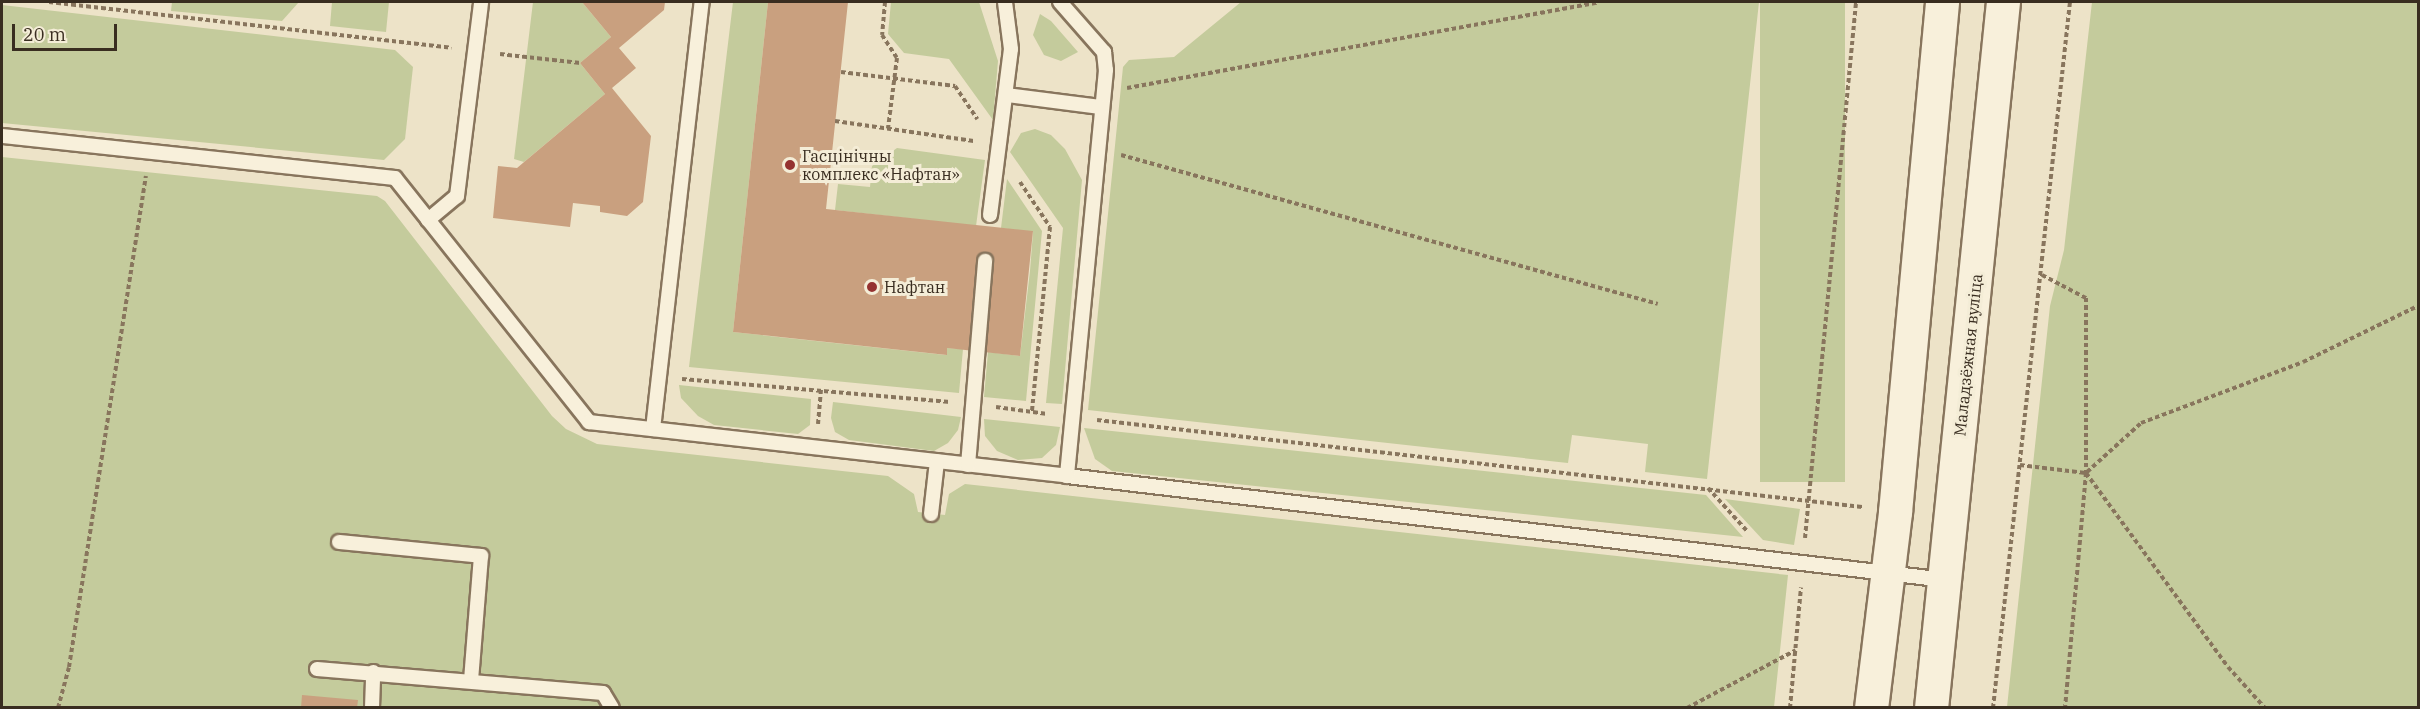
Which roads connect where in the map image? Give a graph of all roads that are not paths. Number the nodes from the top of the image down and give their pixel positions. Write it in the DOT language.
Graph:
graph roads {
  1 [pos="481,2"];
  2 [pos="702,2"];
  3 [pos="1005,2"];
  4 [pos="1060,2"];
  5 [pos="1941,2"];
  6 [pos="2002,2"];
  7 [pos="1007,95"];
  8 [pos="1101,107"];
  9 [pos="2,136"];
  10 [pos="990,215"];
  11 [pos="428,220"];
  12 [pos="985,261"];
  13 [pos="653,429"];
  14 [pos="937,461"];
  15 [pos="968,465"];
  16 [pos="1067,476"];
  17 [pos="932,514"];
  18 [pos="339,542"];
  19 [pos="1889,571"];
  20 [pos="1946,580"];
  21 [pos="317,669"];
  22 [pos="373,672"];
  23 [pos="471,681"];
  24 [pos="372,708"];
  25 [pos="612,708"];
  26 [pos="1871,708"];
  27 [pos="1931,708"];
  1 -- 11 [label="lane"];
  2 -- 13 [label="lane"];
  3 -- 7 [label="lane"];
  4 -- 8 [label="lane"];
  5 -- 19 [label="main road"];
  6 -- 20 [label="main road, Маладзёжная вуліца"];
  7 -- 8 [label="lane"];
  7 -- 10 [label="lane"];
  8 -- 16 [label="lane"];
  9 -- 11 [label="lane"];
  11 -- 13 [label="lane"];
  12 -- 15 [label="lane"];
  13 -- 14 [label="lane"];
  14 -- 15 [label="lane"];
  14 -- 17 [label="lane"];
  15 -- 16 [label="lane"];
  16 -- 19 [label="lane"];
  18 -- 23 [label="lane"];
  19 -- 20 [label="lane"];
  19 -- 26 [label="main road"];
  20 -- 27 [label="main road, Маладзёжная вуліца"];
  21 -- 22 [label="lane"];
  22 -- 23 [label="lane"];
  22 -- 24 [label="lane"];
  23 -- 25 [label="lane"];
}
